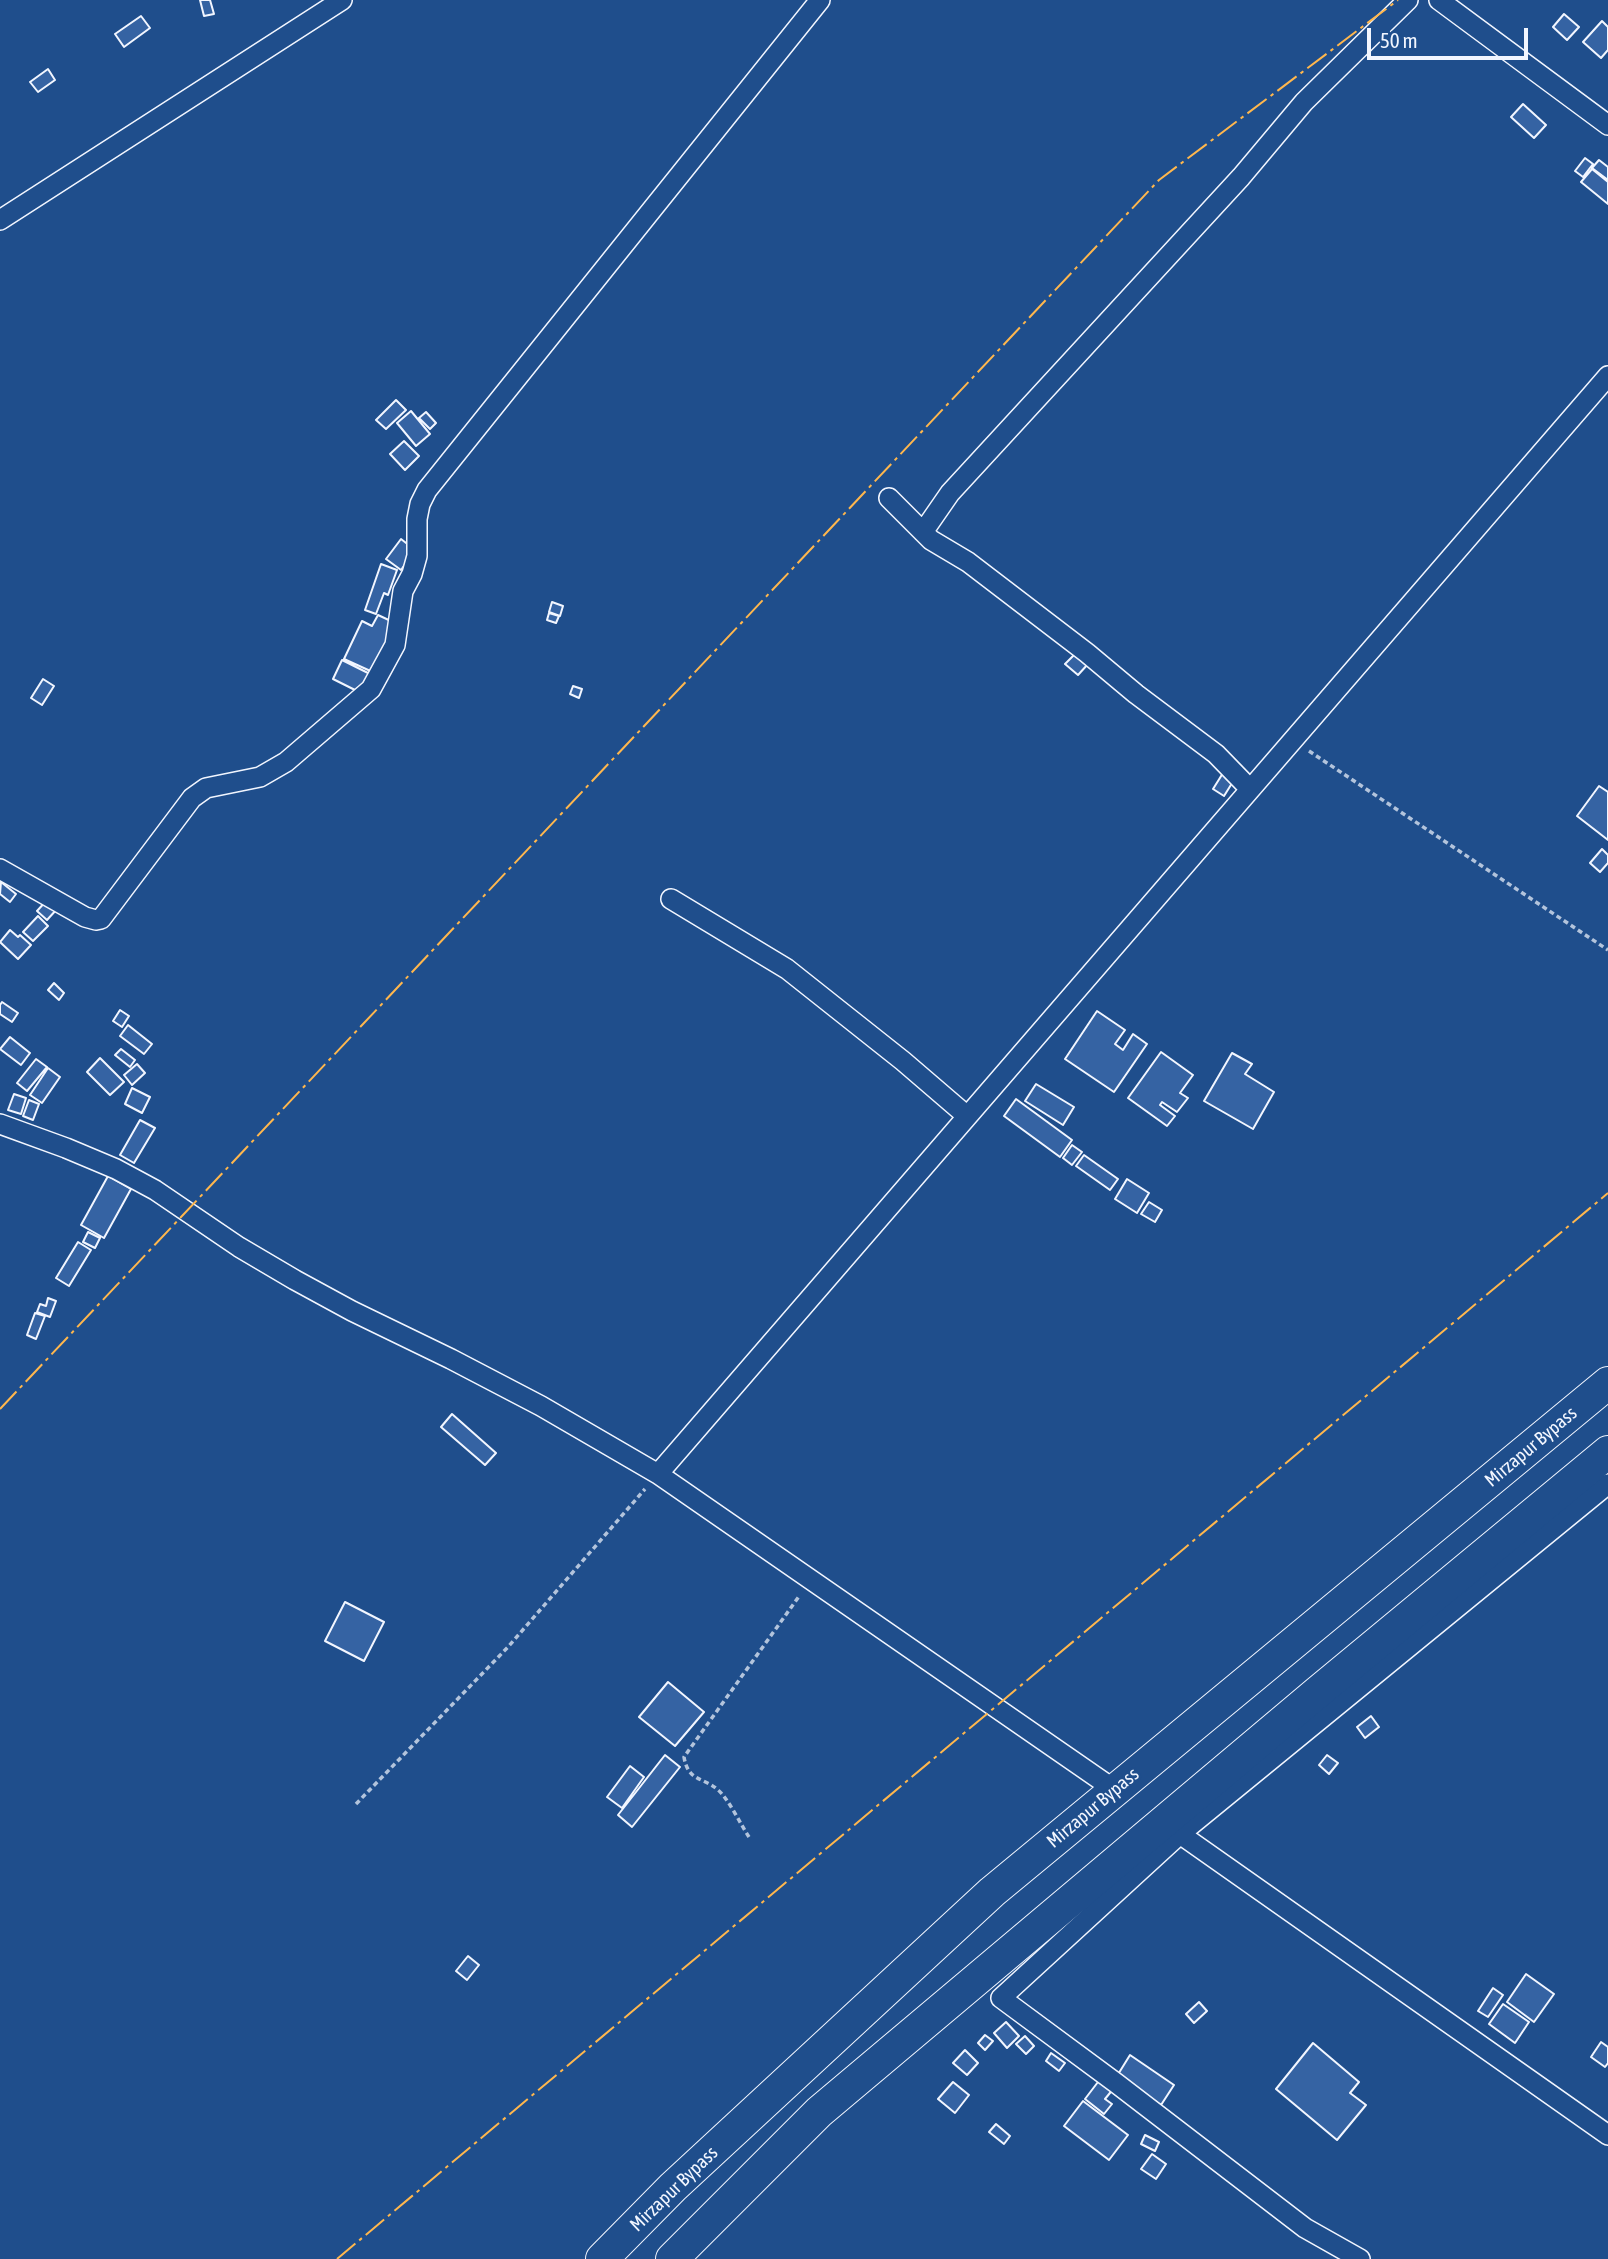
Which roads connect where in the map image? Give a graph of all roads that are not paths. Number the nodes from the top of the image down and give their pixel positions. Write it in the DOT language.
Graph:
graph roads {
  1 [pos="342,0"];
  2 [pos="820,0"];
  3 [pos="1408,0"];
  4 [pos="1439,0"];
  5 [pos="1608,125"];
  6 [pos="0,220"];
  7 [pos="1608,376"];
  8 [pos="889,498"];
  9 [pos="923,532"];
  10 [pos="1250,789"];
  11 [pos="0,869"];
  12 [pos="671,899"];
  13 [pos="967,1116"];
  14 [pos="0,1124"];
  15 [pos="1608,1383"];
  16 [pos="1608,1452"];
  17 [pos="658,1474"];
  18 [pos="1608,1484"];
  19 [pos="1115,1790"];
  20 [pos="1180,1834"];
  21 [pos="1608,2135"];
  22 [pos="602,2259"];
  23 [pos="672,2259"];
  24 [pos="1360,2259"];
  1 -- 6 [label="street"];
  2 -- 11 [label="street"];
  3 -- 9 [label="street"];
  4 -- 5 [label="street"];
  7 -- 10 [label="street"];
  8 -- 9 [label="street"];
  9 -- 10 [label="street"];
  10 -- 13 [label="street"];
  12 -- 13 [label="street"];
  13 -- 17 [label="street"];
  14 -- 17 [label="street"];
  15 -- 19 [label="highway, Mirzapur Bypass"];
  16 -- 23 [label="highway"];
  17 -- 19 [label="street"];
  18 -- 20 [label="street"];
  19 -- 22 [label="highway, Mirzapur Bypass"];
  20 -- 21 [label="street"];
  20 -- 24 [label="street"];
}
